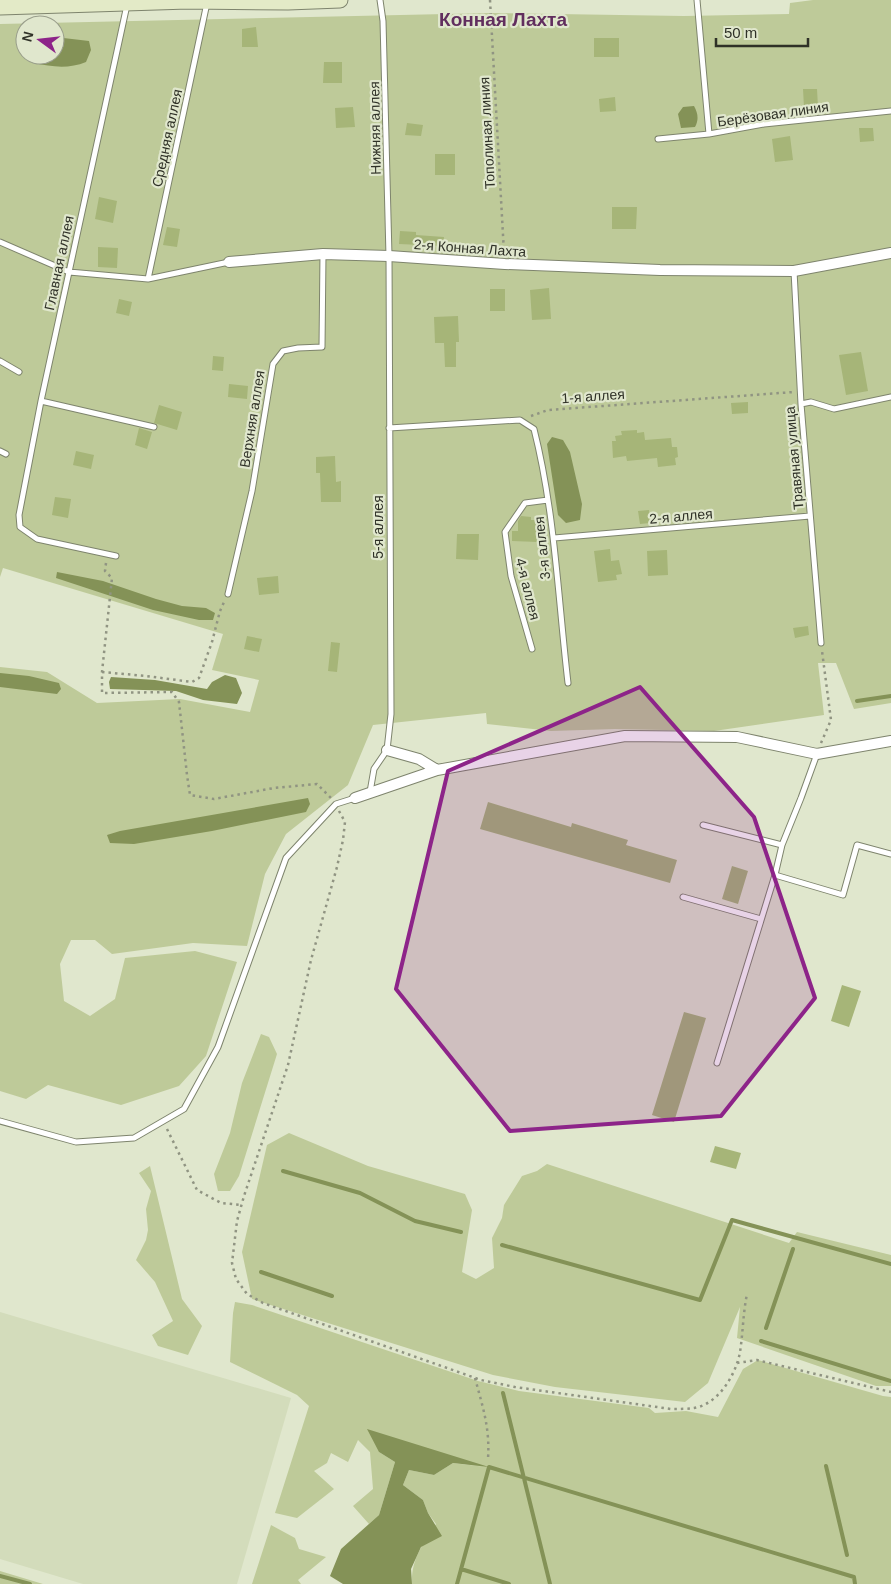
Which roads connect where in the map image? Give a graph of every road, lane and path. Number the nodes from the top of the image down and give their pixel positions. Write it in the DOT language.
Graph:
graph roads {
  1 [pos="340,0"];
  2 [pos="380,0"];
  3 [pos="490,0"];
  4 [pos="697,0"];
  5 [pos="208,2"];
  6 [pos="127,4"];
  7 [pos="0,7"];
  8 [pos="891,111"];
  9 [pos="709,134"];
  10 [pos="658,139"];
  11 [pos="0,242"];
  12 [pos="891,253"];
  13 [pos="323,254"];
  14 [pos="389,256"];
  15 [pos="229,262"];
  16 [pos="505,264"];
  17 [pos="794,271"];
  18 [pos="69,272"];
  19 [pos="148,279"];
  20 [pos="0,361"];
  21 [pos="19,372"];
  22 [pos="800,392"];
  23 [pos="891,397"];
  24 [pos="41,401"];
  25 [pos="800,404"];
  26 [pos="520,420"];
  27 [pos="154,427"];
  28 [pos="389,428"];
  29 [pos="0,451"];
  30 [pos="6,454"];
  31 [pos="548,500"];
  32 [pos="810,516"];
  33 [pos="554,538"];
  34 [pos="107,554"];
  35 [pos="116,556"];
  36 [pos="228,594"];
  37 [pos="821,643"];
  38 [pos="532,649"];
  39 [pos="102,672"];
  40 [pos="568,683"];
  41 [pos="891,741"];
  42 [pos="387,750"];
  43 [pos="817,754"];
  44 [pos="437,770"];
  45 [pos="370,793"];
  46 [pos="356,798"];
  47 [pos="336,804"];
  48 [pos="703,825"];
  49 [pos="782,845"];
  50 [pos="891,854"];
  51 [pos="775,875"];
  52 [pos="682,897"];
  53 [pos="761,919"];
  54 [pos="717,1063"];
  55 [pos="0,1121"];
  56 [pos="163,1121"];
  57 [pos="241,1205"];
  58 [pos="747,1294"];
  59 [pos="737,1363"];
  60 [pos="475,1378"];
  61 [pos="891,1392"];
  62 [pos="488,1460"];
  1 -- 5 [label="main road"];
  2 -- 14 [label="lane, Нижняя аллея"];
  3 -- 16 [label="path, Тополиная линия"];
  4 -- 9 [label="lane"];
  5 -- 6 [label="main road"];
  5 -- 19 [label="lane, Средняя аллея"];
  6 -- 7 [label="main road"];
  6 -- 18 [label="lane, Главная аллея"];
  8 -- 9 [label="lane, Берёзовая линия"];
  9 -- 10 [label="lane, Берёзовая линия"];
  11 -- 18 [label="lane, 2-я Конная Лахта"];
  12 -- 17 [label="street, 2-я Конная Лахта"];
  13 -- 14 [label="street, 2-я Конная Лахта"];
  13 -- 15 [label="street, 2-я Конная Лахта"];
  13 -- 36 [label="lane, Верхняя аллея"];
  14 -- 16 [label="street, 2-я Конная Лахта"];
  14 -- 28 [label="lane, 5-я аллея"];
  15 -- 19 [label="lane, 2-я Конная Лахта"];
  16 -- 17 [label="street, 2-я Конная Лахта"];
  17 -- 22 [label="lane, Травяная улица"];
  18 -- 19 [label="lane, 2-я Конная Лахта"];
  18 -- 24 [label="lane, Главная аллея"];
  20 -- 21 [label="lane"];
  22 -- 25 [label="lane, Травяная улица"];
  22 -- 26 [label="path, 1-я аллея"];
  23 -- 25 [label="lane"];
  24 -- 27 [label="lane"];
  24 -- 34 [label="lane, Главная аллея"];
  25 -- 32 [label="lane, Травяная улица"];
  26 -- 28 [label="lane"];
  26 -- 31 [label="lane, 3-я аллея"];
  28 -- 42 [label="lane, 5-я аллея"];
  29 -- 30 [label="lane"];
  31 -- 33 [label="lane, 3-я аллея"];
  31 -- 38 [label="lane, 4-я аллея"];
  32 -- 33 [label="lane, 2-я аллея"];
  32 -- 37 [label="lane, Травяная улица"];
  33 -- 40 [label="lane, 3-я аллея"];
  34 -- 35 [label="lane"];
  34 -- 39 [label="path"];
  36 -- 39 [label="path"];
  37 -- 43 [label="path"];
  39 -- 47 [label="path"];
  41 -- 43 [label="street"];
  42 -- 44 [label="street"];
  42 -- 45 [label="lane, 5-я аллея"];
  43 -- 44 [label="street"];
  43 -- 49 [label="lane"];
  44 -- 45 [label="street"];
  45 -- 46 [label="street"];
  46 -- 47 [label="lane"];
  47 -- 56 [label="lane"];
  47 -- 57 [label="path"];
  48 -- 49 [label="lane"];
  49 -- 51 [label="lane"];
  50 -- 51 [label="lane"];
  51 -- 53 [label="lane"];
  52 -- 53 [label="lane"];
  53 -- 54 [label="lane"];
  55 -- 56 [label="lane"];
  56 -- 57 [label="path"];
  57 -- 60 [label="path"];
  58 -- 59 [label="path"];
  59 -- 60 [label="path"];
  59 -- 61 [label="path"];
  60 -- 62 [label="path"];
}
